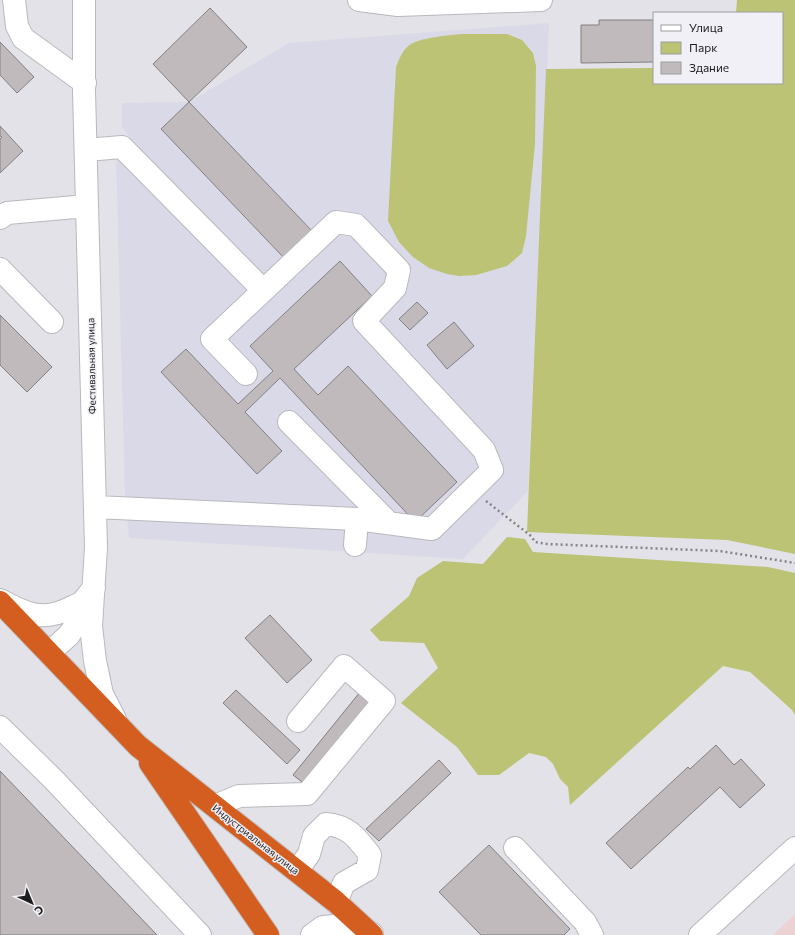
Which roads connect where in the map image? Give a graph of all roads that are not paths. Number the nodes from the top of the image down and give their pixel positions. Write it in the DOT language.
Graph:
graph roads {
  1 [pos="14,0"];
  2 [pos="84,0"];
  3 [pos="359,0"];
  4 [pos="541,0"];
  5 [pos="85,84"];
  6 [pos="86,150"];
  7 [pos="87,206"];
  8 [pos="2,212"];
  9 [pos="0,269"];
  10 [pos="263,290"];
  11 [pos="52,322"];
  12 [pos="246,374"];
  13 [pos="289,422"];
  14 [pos="95,507"];
  15 [pos="357,519"];
  16 [pos="389,523"];
  17 [pos="355,545"];
  18 [pos="94,588"];
  19 [pos="0,601"];
  20 [pos="49,653"];
  21 [pos="298,720"];
  22 [pos="0,727"];
  23 [pos="120,727"];
  24 [pos="138,746"];
  25 [pos="215,806"];
  26 [pos="515,848"];
  27 [pos="795,848"];
  28 [pos="297,871"];
  29 [pos="336,902"];
  30 [pos="200,935"];
  31 [pos="268,935"];
  32 [pos="312,935"];
  33 [pos="372,935"];
  34 [pos="592,935"];
  35 [pos="700,935"];
  1 -- 5 [label="street"];
  2 -- 5 [label="street, Фестивальная улица"];
  3 -- 4 [label="street"];
  5 -- 6 [label="street, Фестивальная улица"];
  6 -- 7 [label="street, Фестивальная улица"];
  6 -- 10 [label="street"];
  7 -- 8 [label="street"];
  7 -- 14 [label="street, Фестивальная улица"];
  9 -- 11 [label="street"];
  10 -- 12 [label="street"];
  10 -- 16 [label="street"];
  13 -- 16 [label="street"];
  14 -- 15 [label="street"];
  14 -- 18 [label="street, Фестивальная улица"];
  15 -- 16 [label="street"];
  15 -- 17 [label="street"];
  18 -- 19 [label="street"];
  18 -- 20 [label="street"];
  18 -- 23 [label="street, Фестивальная улица"];
  19 -- 20 [label="highway, Индустриальная улица"];
  20 -- 23 [label="highway, Индустриальная улица"];
  21 -- 25 [label="street"];
  22 -- 30 [label="street"];
  23 -- 24 [label="highway, Индустриальная улица"];
  24 -- 25 [label="highway, Индустриальная улица"];
  24 -- 31 [label="highway, Индустриальная улица"];
  25 -- 28 [label="highway, Индустриальная улица"];
  26 -- 34 [label="street"];
  27 -- 35 [label="street"];
  28 -- 29 [label="highway, Индустриальная улица"];
  28 -- 29 [label="street"];
  29 -- 33 [label="highway, Индустриальная улица"];
  32 -- 33 [label="street"];
}
